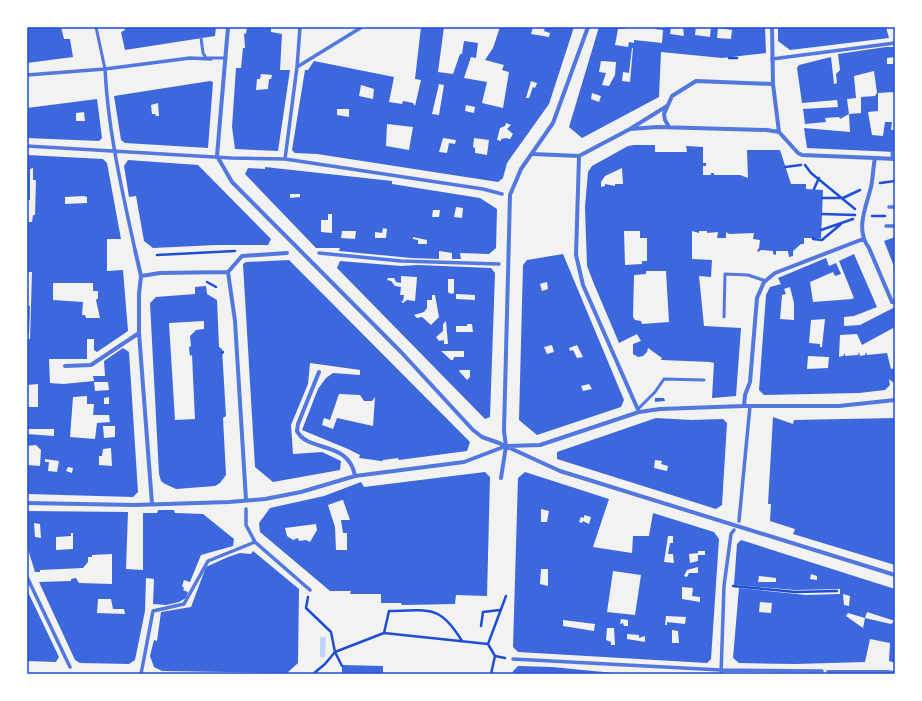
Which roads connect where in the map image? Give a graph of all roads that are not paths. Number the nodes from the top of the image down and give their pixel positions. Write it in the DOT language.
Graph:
graph roads {
  1 [pos="96,27"];
  2 [pos="228,27"];
  3 [pos="300,27"];
  4 [pos="362,27"];
  5 [pos="588,27"];
  6 [pos="772,27"];
  7 [pos="201,38"];
  8 [pos="895,43"];
  9 [pos="226,58"];
  10 [pos="211,59"];
  11 [pos="772,59"];
  12 [pos="297,67"];
  13 [pos="105,69"];
  14 [pos="27,75"];
  15 [pos="773,84"];
  16 [pos="667,106"];
  17 [pos="669,127"];
  18 [pos="630,129"];
  19 [pos="779,132"];
  20 [pos="27,146"];
  21 [pos="114,152"];
  22 [pos="892,152"];
  23 [pos="532,154"];
  24 [pos="216,156"];
  25 [pos="579,156"];
  26 [pos="875,158"];
  27 [pos="285,159"];
  28 [pos="893,159"];
  29 [pos="502,194"];
  30 [pos="889,207"];
  31 [pos="895,207"];
  32 [pos="886,226"];
  33 [pos="895,226"];
  34 [pos="863,239"];
  35 [pos="135,250"];
  36 [pos="287,253"];
  37 [pos="319,253"];
  38 [pos="499,264"];
  39 [pos="228,272"];
  40 [pos="141,276"];
  41 [pos="766,281"];
  42 [pos="895,301"];
  43 [pos="724,317"];
  44 [pos="139,333"];
  45 [pos="64,366"];
  46 [pos="319,372"];
  47 [pos="704,380"];
  48 [pos="895,400"];
  49 [pos="744,406"];
  50 [pos="750,406"];
  51 [pos="638,411"];
  52 [pos="506,446"];
  53 [pos="355,476"];
  54 [pos="500,478"];
  55 [pos="246,500"];
  56 [pos="27,503"];
  57 [pos="152,504"];
  58 [pos="246,509"];
  59 [pos="739,521"];
  60 [pos="734,530"];
  61 [pos="255,542"];
  62 [pos="895,575"];
  63 [pos="27,577"];
  64 [pos="310,590"];
  65 [pos="513,659"];
  66 [pos="70,668"];
  67 [pos="822,671"];
  68 [pos="721,672"];
  69 [pos="828,672"];
  70 [pos="812,673"];
  71 [pos="895,673"];
  72 [pos="141,674"];
  1 -- 13 [label="lane"];
  2 -- 9 [label="street"];
  3 -- 12 [label="street"];
  4 -- 12 [label="street"];
  5 -- 23 [label="street"];
  6 -- 11 [label="street"];
  7 -- 10 [label="lane"];
  8 -- 11 [label="street"];
  9 -- 10 [label="lane"];
  9 -- 24 [label="street"];
  10 -- 13 [label="street"];
  11 -- 15 [label="street"];
  12 -- 27 [label="street"];
  13 -- 14 [label="street"];
  13 -- 21 [label="street"];
  15 -- 16 [label="street"];
  15 -- 19 [label="street"];
  16 -- 17 [label="street"];
  16 -- 18 [label="street"];
  17 -- 18 [label="street"];
  17 -- 19 [label="street"];
  18 -- 25 [label="street"];
  19 -- 26 [label="street"];
  20 -- 21 [label="street"];
  21 -- 24 [label="street"];
  21 -- 35 [label="street"];
  22 -- 28 [label="lane"];
  23 -- 25 [label="street"];
  23 -- 52 [label="street"];
  24 -- 27 [label="street"];
  24 -- 52 [label="street"];
  25 -- 51 [label="street"];
  26 -- 28 [label="street"];
  26 -- 34 [label="street"];
  27 -- 29 [label="street"];
  30 -- 31 [label="street"];
  32 -- 33 [label="street"];
  34 -- 41 [label="street"];
  34 -- 42 [label="street"];
  35 -- 40 [label="street"];
  36 -- 39 [label="street"];
  37 -- 38 [label="street"];
  39 -- 40 [label="street"];
  39 -- 55 [label="street"];
  40 -- 44 [label="street"];
  41 -- 43 [label="lane"];
  41 -- 49 [label="street"];
  44 -- 45 [label="street"];
  44 -- 57 [label="street"];
  46 -- 53 [label="street"];
  47 -- 51 [label="lane"];
  48 -- 50 [label="street"];
  49 -- 50 [label="street"];
  49 -- 51 [label="street"];
  50 -- 59 [label="street"];
  51 -- 52 [label="street"];
  52 -- 53 [label="street"];
  52 -- 54 [label="street"];
  52 -- 62 [label="street"];
  53 -- 55 [label="street"];
  55 -- 57 [label="street"];
  56 -- 57 [label="street"];
  58 -- 61 [label="street"];
  60 -- 68 [label="street"];
  61 -- 64 [label="street"];
  61 -- 72 [label="street"];
  63 -- 66 [label="street"];
  65 -- 68 [label="street"];
  67 -- 70 [label="street"];
  68 -- 70 [label="street"];
  69 -- 71 [label="street"];
}
